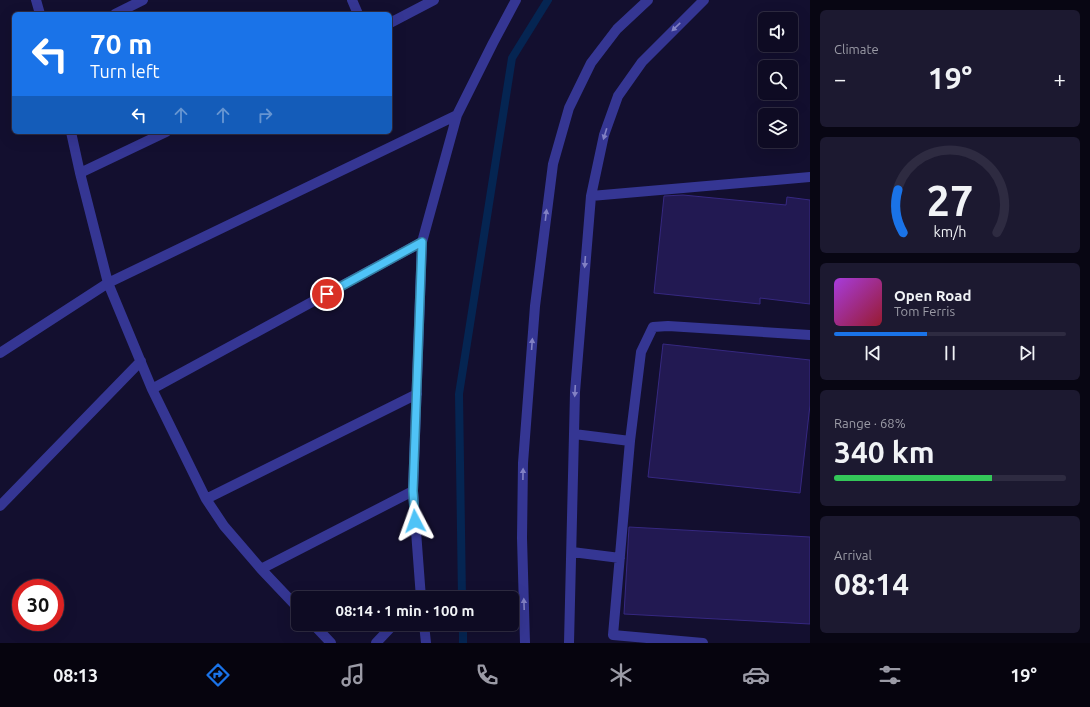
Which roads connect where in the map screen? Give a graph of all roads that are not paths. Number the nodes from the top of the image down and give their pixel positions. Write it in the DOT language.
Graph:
graph roads {
  1 [pos="36,0"];
  2 [pos="142,0"];
  3 [pos="352,0"];
  4 [pos="434,0"];
  5 [pos="516,0"];
  6 [pos="648,0"];
  7 [pos="704,0"];
  8 [pos="39,12"];
  9 [pos="119,12"];
  10 [pos="357,12"];
  11 [pos="392,22"];
  12 [pos="457,115"];
  13 [pos="71,134"];
  14 [pos="162,134"];
  15 [pos="80,173"];
  16 [pos="810,177"];
  17 [pos="590,196"];
  18 [pos="422,242"];
  19 [pos="108,283"];
  20 [pos="810,335"];
  21 [pos="1,350"];
  22 [pos="141,361"];
  23 [pos="152,390"];
  24 [pos="417,394"];
  25 [pos="574,434"];
  26 [pos="630,442"];
  27 [pos="413,491"];
  28 [pos="206,499"];
  29 [pos="0,506"];
  30 [pos="572,552"];
  31 [pos="620,558"];
  32 [pos="260,569"];
  33 [pos="420,591"];
  34 [pos="291,601"];
  35 [pos="320,631"];
  36 [pos="387,631"];
  37 [pos="425,631"];
  38 [pos="331,643"];
  39 [pos="376,643"];
  40 [pos="426,643"];
  41 [pos="525,643"];
  42 [pos="570,643"];
  43 [pos="703,643"];
  1 -- 8 [label="street"];
  2 -- 9 [label="street"];
  3 -- 10 [label="street"];
  4 -- 11 [label="street"];
  5 -- 12 [label="street"];
  41 -- 6 [label="street, one-way"];
  7 -- 17 [label="street, one-way"];
  12 -- 18 [label="street"];
  12 -- 19 [label="street"];
  13 -- 15 [label="street"];
  14 -- 15 [label="street"];
  15 -- 19 [label="street"];
  16 -- 17 [label="street"];
  17 -- 25 [label="street, one-way"];
  18 -- 23 [label="street"];
  18 -- 24 [label="street"];
  19 -- 21 [label="street"];
  19 -- 22 [label="street"];
  20 -- 26 [label="street"];
  22 -- 23 [label="street"];
  22 -- 29 [label="street"];
  23 -- 28 [label="street"];
  24 -- 27 [label="street"];
  24 -- 28 [label="street"];
  25 -- 26 [label="street"];
  25 -- 30 [label="street"];
  26 -- 31 [label="street"];
  27 -- 32 [label="street"];
  27 -- 33 [label="street"];
  28 -- 32 [label="street"];
  30 -- 31 [label="street"];
  30 -- 42 [label="street"];
  31 -- 43 [label="street"];
  32 -- 34 [label="street"];
  35 -- 38 [label="street"];
  36 -- 39 [label="street"];
  37 -- 40 [label="street"];
}
